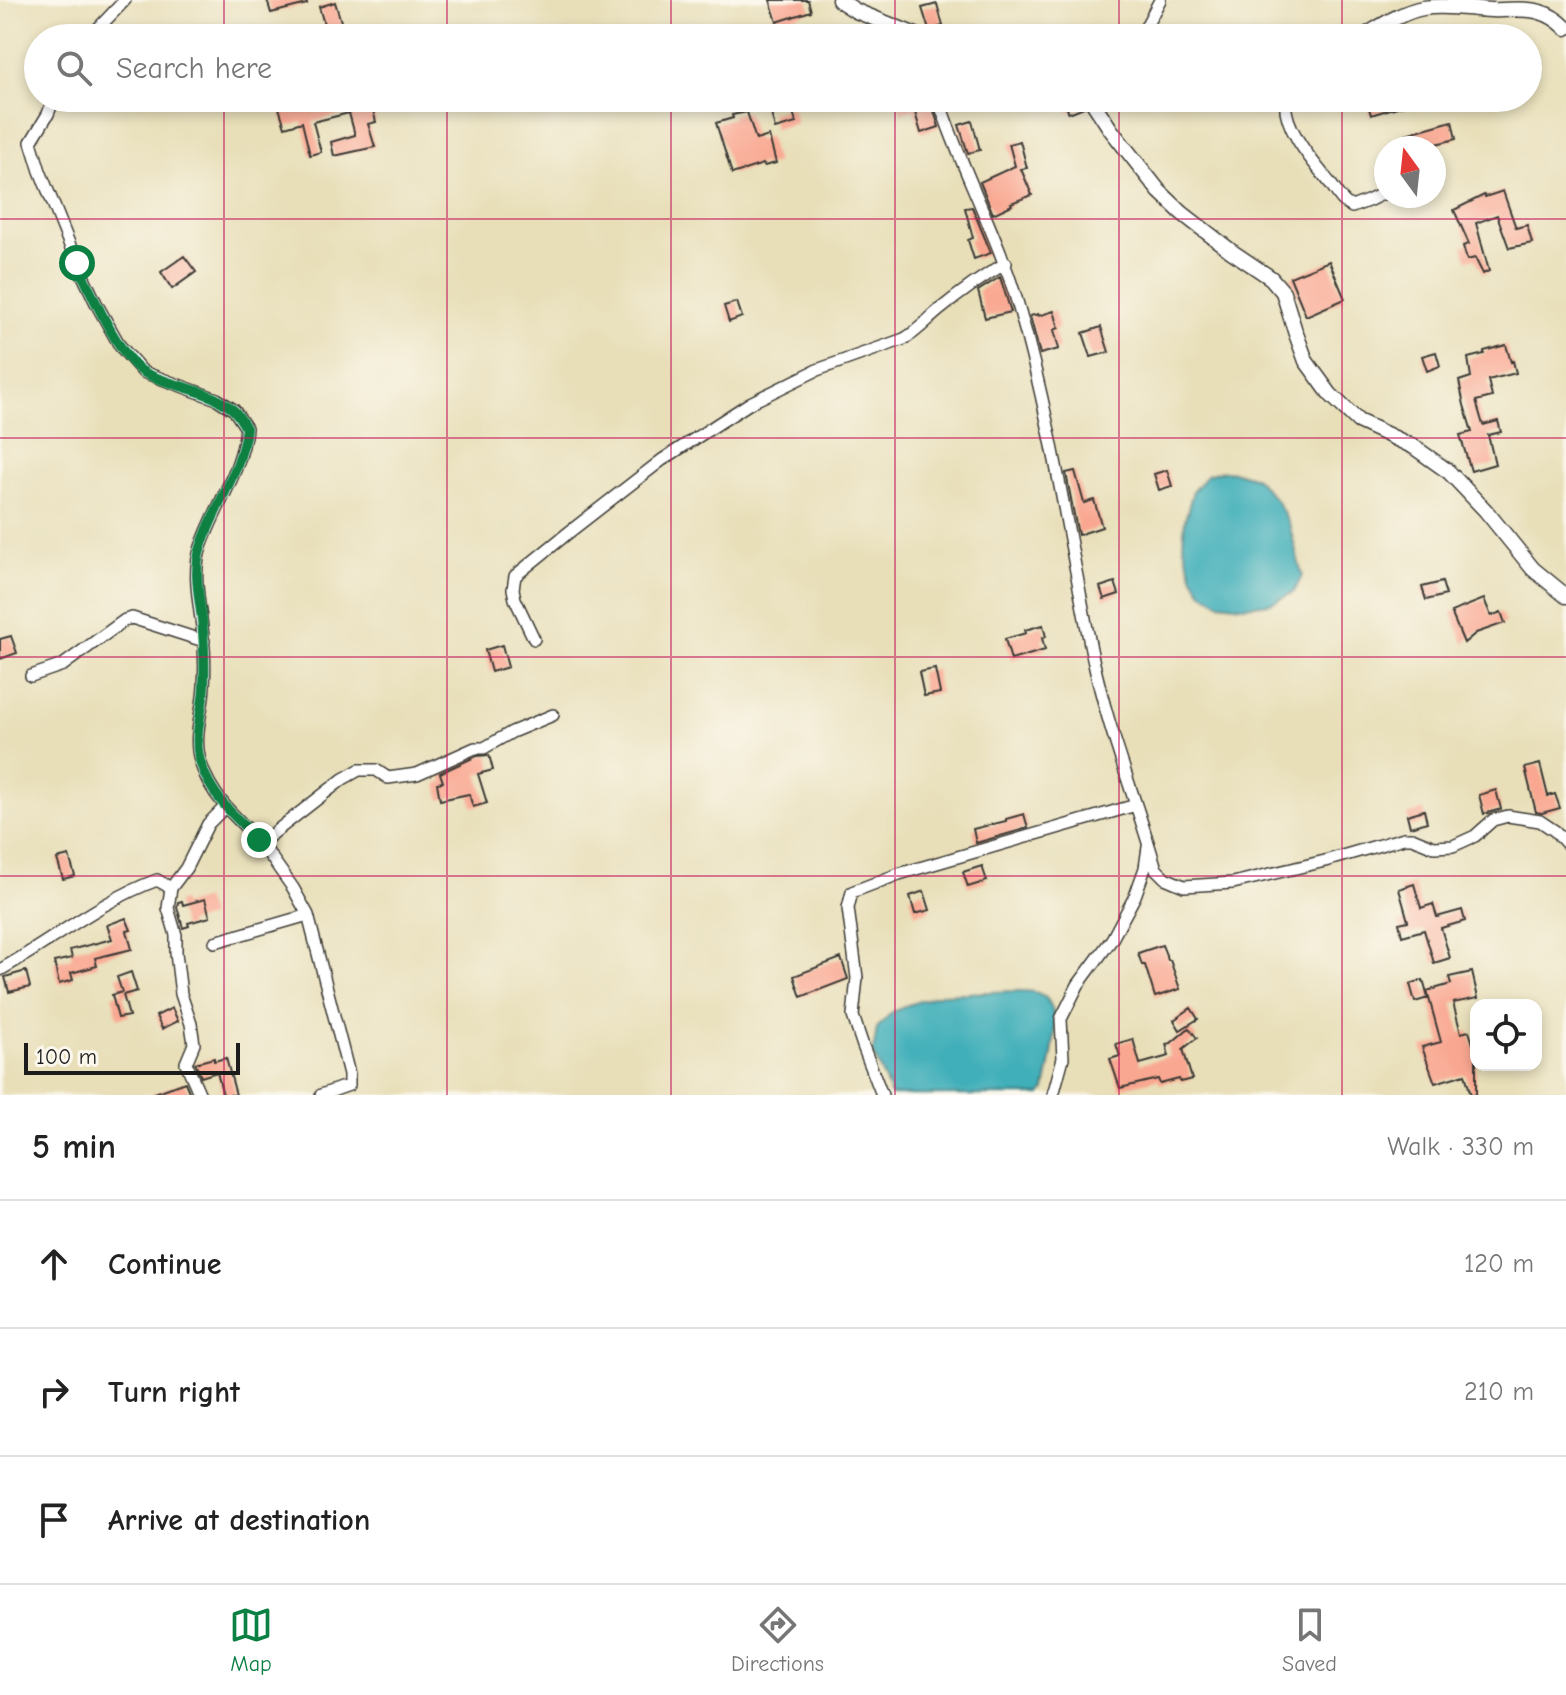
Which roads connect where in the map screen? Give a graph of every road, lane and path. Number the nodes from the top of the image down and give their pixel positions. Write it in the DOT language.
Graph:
graph roads {
  1 [pos="125,0"];
  2 [pos="839,0"];
  3 [pos="1160,0"];
  4 [pos="102,24"];
  5 [pos="888,24"];
  6 [pos="1147,24"];
  7 [pos="1385,24"];
  8 [pos="1566,28"];
  9 [pos="49,112"];
  10 [pos="943,112"];
  11 [pos="1099,112"];
  12 [pos="1286,112"];
  13 [pos="1374,198"];
  14 [pos="1006,263"];
  15 [pos="1566,596"];
  16 [pos="534,639"];
  17 [pos="204,641"];
  18 [pos="31,676"];
  19 [pos="553,715"];
  20 [pos="1136,805"];
  21 [pos="225,807"];
  22 [pos="259,840"];
  23 [pos="1149,842"];
  24 [pos="1566,843"];
  25 [pos="171,888"];
  26 [pos="308,915"];
  27 [pos="215,942"];
  28 [pos="0,970"];
  29 [pos="200,1095"];
  30 [pos="321,1095"];
  31 [pos="882,1095"];
  32 [pos="1053,1095"];
  1 -- 4 [label="street"];
  2 -- 5 [label="street"];
  3 -- 6 [label="street"];
  7 -- 8 [label="street"];
  9 -- 17 [label="street"];
  10 -- 14 [label="street"];
  11 -- 15 [label="street"];
  12 -- 13 [label="street"];
  14 -- 16 [label="street"];
  14 -- 20 [label="street"];
  17 -- 18 [label="street"];
  17 -- 21 [label="street"];
  19 -- 22 [label="street"];
  20 -- 23 [label="street"];
  20 -- 31 [label="street"];
  21 -- 22 [label="street"];
  21 -- 25 [label="street"];
  22 -- 26 [label="street"];
  23 -- 24 [label="street"];
  23 -- 32 [label="street"];
  25 -- 28 [label="street"];
  25 -- 29 [label="street"];
  26 -- 27 [label="street"];
  26 -- 30 [label="street"];
}
